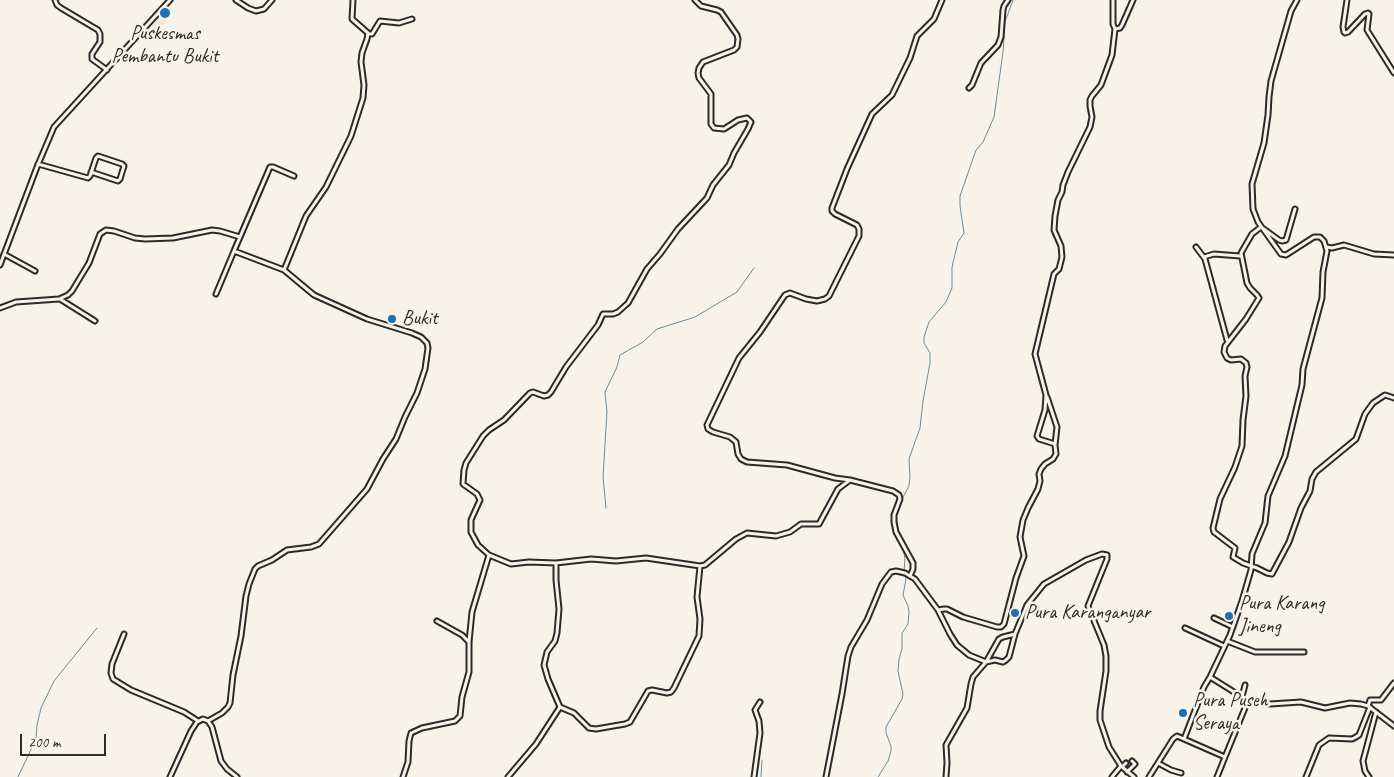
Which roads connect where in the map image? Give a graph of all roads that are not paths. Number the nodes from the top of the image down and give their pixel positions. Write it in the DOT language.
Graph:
graph roads {
  1 [pos="55,0"];
  2 [pos="170,0"];
  3 [pos="236,0"];
  4 [pos="272,0"];
  5 [pos="353,0"];
  6 [pos="695,0"];
  7 [pos="942,0"];
  8 [pos="1008,0"];
  9 [pos="1113,0"];
  10 [pos="1133,0"];
  11 [pos="1297,0"];
  12 [pos="1347,0"];
  13 [pos="412,19"];
  14 [pos="1115,29"];
  15 [pos="368,34"];
  16 [pos="107,70"];
  17 [pos="1394,74"];
  18 [pos="969,88"];
  19 [pos="38,164"];
  20 [pos="92,172"];
  21 [pos="294,176"];
  22 [pos="1295,209"];
  23 [pos="1261,227"];
  24 [pos="240,238"];
  25 [pos="1196,246"];
  26 [pos="1327,247"];
  27 [pos="234,252"];
  28 [pos="4,254"];
  29 [pos="1394,255"];
  30 [pos="1241,256"];
  31 [pos="1204,257"];
  32 [pos="0,265"];
  33 [pos="284,270"];
  34 [pos="35,271"];
  35 [pos="216,294"];
  36 [pos="59,299"];
  37 [pos="0,308"];
  38 [pos="95,320"];
  39 [pos="1227,341"];
  40 [pos="1046,394"];
  41 [pos="1394,398"];
  42 [pos="1055,444"];
  43 [pos="850,480"];
  44 [pos="489,555"];
  45 [pos="556,563"];
  46 [pos="700,566"];
  47 [pos="1251,566"];
  48 [pos="910,576"];
  49 [pos="938,610"];
  50 [pos="1214,618"];
  51 [pos="436,621"];
  52 [pos="1233,627"];
  53 [pos="1185,628"];
  54 [pos="124,634"];
  55 [pos="1015,634"];
  56 [pos="1227,641"];
  57 [pos="469,642"];
  58 [pos="1224,646"];
  59 [pos="1304,652"];
  60 [pos="986,662"];
  61 [pos="1210,677"];
  62 [pos="1394,683"];
  63 [pos="1245,685"];
  64 [pos="1242,697"];
  65 [pos="760,702"];
  66 [pos="1247,704"];
  67 [pos="1369,706"];
  68 [pos="560,707"];
  69 [pos="1376,712"];
  70 [pos="198,721"];
  71 [pos="208,721"];
  72 [pos="1394,726"];
  73 [pos="1184,738"];
  74 [pos="1225,757"];
  75 [pos="1132,761"];
  76 [pos="1126,763"];
  77 [pos="1158,763"];
  78 [pos="1122,766"];
  79 [pos="1128,772"];
  80 [pos="1181,773"];
  81 [pos="170,777"];
  82 [pos="237,777"];
  83 [pos="404,777"];
  84 [pos="508,777"];
  85 [pos="754,777"];
  86 [pos="826,777"];
  87 [pos="946,777"];
  88 [pos="1112,777"];
  89 [pos="1134,777"];
  90 [pos="1149,777"];
  91 [pos="1216,777"];
  92 [pos="1306,777"];
  93 [pos="1369,777"];
  1 -- 16 [label="street"];
  2 -- 16 [label="street"];
  3 -- 4 [label="street"];
  5 -- 15 [label="street"];
  6 -- 44 [label="street"];
  7 -- 43 [label="street"];
  8 -- 18 [label="street"];
  9 -- 14 [label="street"];
  10 -- 14 [label="street"];
  11 -- 23 [label="street"];
  12 -- 17 [label="street"];
  13 -- 15 [label="street"];
  14 -- 40 [label="street"];
  15 -- 33 [label="street"];
  16 -- 19 [label="street"];
  19 -- 20 [label="street"];
  19 -- 28 [label="street"];
  20 -- 20 [label="street"];
  21 -- 24 [label="street"];
  22 -- 23 [label="street"];
  23 -- 26 [label="street"];
  23 -- 30 [label="street"];
  24 -- 27 [label="street"];
  24 -- 36 [label="street"];
  25 -- 31 [label="street"];
  26 -- 29 [label="street"];
  26 -- 47 [label="street"];
  27 -- 33 [label="street"];
  27 -- 35 [label="street"];
  28 -- 32 [label="street"];
  28 -- 34 [label="street"];
  30 -- 31 [label="street"];
  30 -- 39 [label="street"];
  31 -- 39 [label="street"];
  33 -- 71 [label="street"];
  36 -- 37 [label="street"];
  36 -- 38 [label="street"];
  39 -- 47 [label="street"];
  40 -- 42 [label="street"];
  40 -- 42 [label="street"];
  41 -- 47 [label="street"];
  42 -- 49 [label="street"];
  43 -- 46 [label="street"];
  43 -- 48 [label="street"];
  44 -- 45 [label="street"];
  44 -- 57 [label="street"];
  45 -- 46 [label="street"];
  45 -- 68 [label="street"];
  46 -- 68 [label="street"];
  47 -- 52 [label="street"];
  48 -- 49 [label="street"];
  48 -- 86 [label="street"];
  49 -- 60 [label="street"];
  50 -- 52 [label="street"];
  51 -- 57 [label="street"];
  52 -- 56 [label="street"];
  53 -- 58 [label="street"];
  54 -- 70 [label="street"];
  55 -- 60 [label="street"];
  55 -- 60 [label="street"];
  55 -- 78 [label="street"];
  56 -- 58 [label="street"];
  56 -- 59 [label="street"];
  57 -- 83 [label="street"];
  58 -- 61 [label="street"];
  60 -- 87 [label="street"];
  61 -- 64 [label="street"];
  61 -- 73 [label="street"];
  62 -- 67 [label="street"];
  63 -- 64 [label="street"];
  64 -- 66 [label="street"];
  65 -- 85 [label="street"];
  66 -- 67 [label="street"];
  66 -- 74 [label="street"];
  67 -- 69 [label="street"];
  67 -- 92 [label="street"];
  68 -- 84 [label="street"];
  69 -- 72 [label="street"];
  69 -- 93 [label="street"];
  70 -- 71 [label="street"];
  70 -- 81 [label="street"];
  71 -- 82 [label="street"];
  73 -- 74 [label="street"];
  73 -- 77 [label="street"];
  74 -- 91 [label="street"];
  75 -- 79 [label="street"];
  76 -- 78 [label="street"];
  77 -- 80 [label="street"];
  77 -- 90 [label="street"];
  78 -- 79 [label="street"];
  78 -- 88 [label="street"];
  79 -- 89 [label="street"];
}
